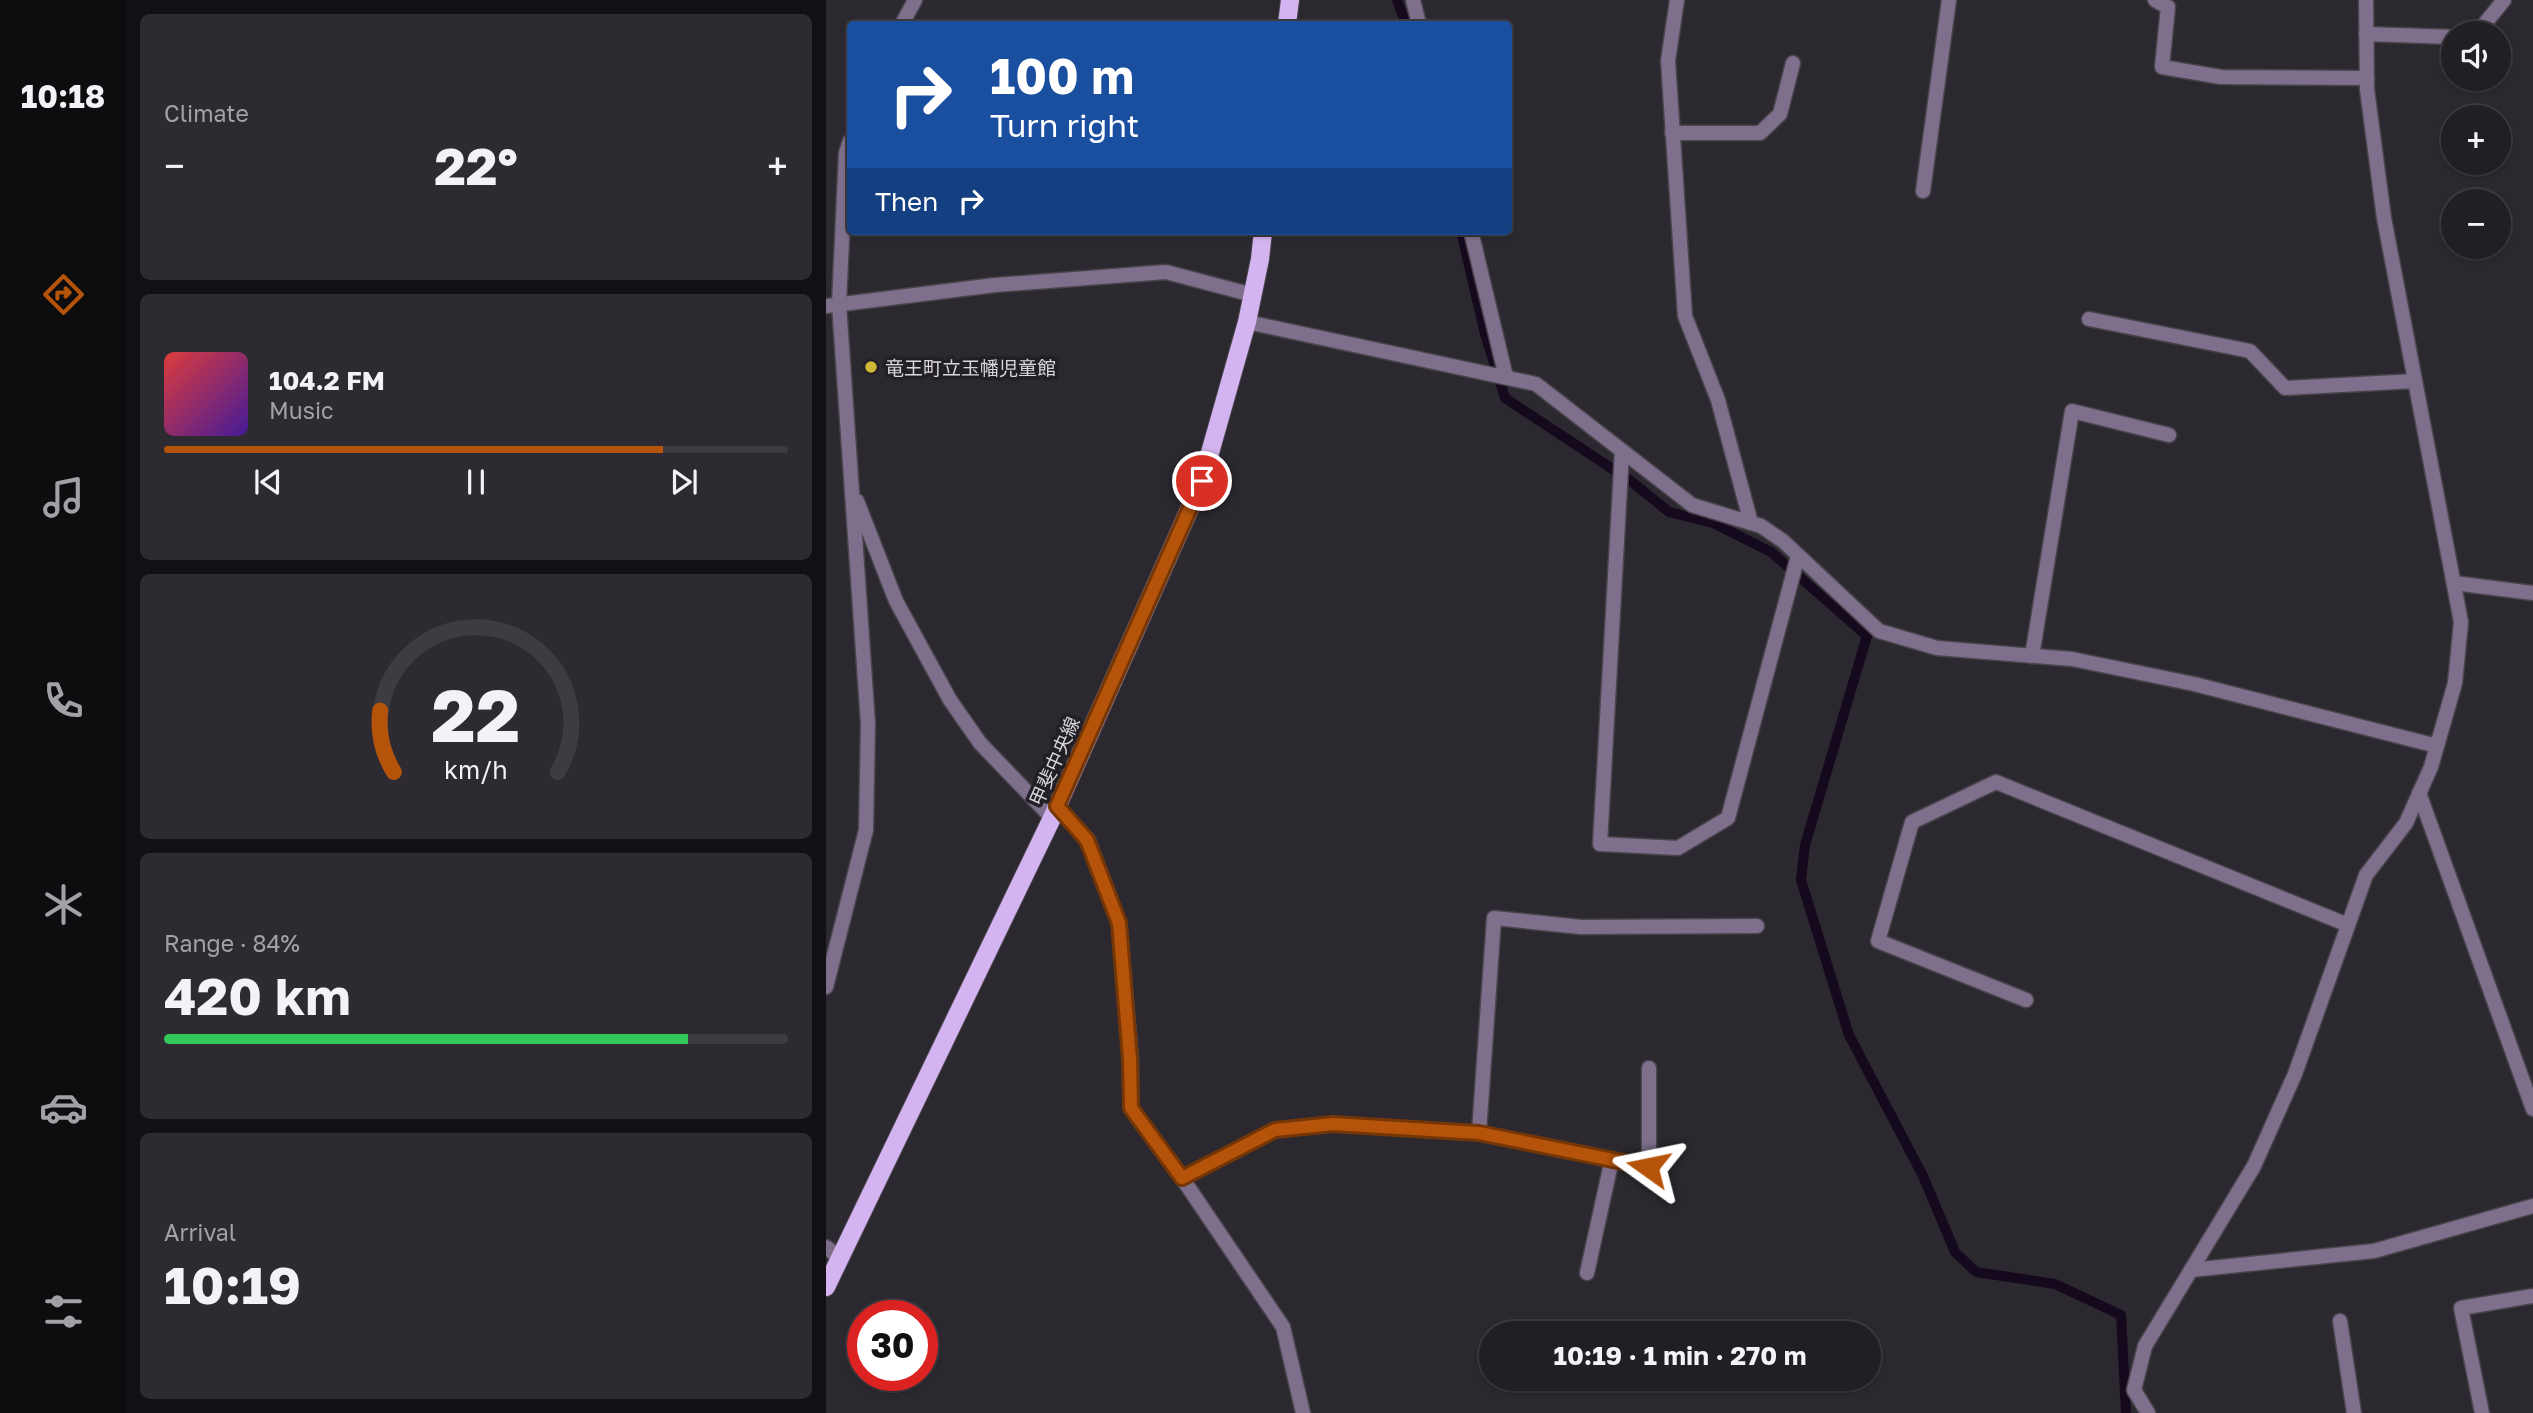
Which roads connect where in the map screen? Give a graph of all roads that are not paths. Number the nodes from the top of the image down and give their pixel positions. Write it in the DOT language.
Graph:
graph roads {
  1 [pos="915,0"];
  2 [pos="1290,0"];
  3 [pos="1413,0"];
  4 [pos="1677,0"];
  5 [pos="1949,0"];
  6 [pos="2155,0"];
  7 [pos="2366,0"];
  8 [pos="2504,0"];
  9 [pos="904,21"];
  10 [pos="1287,21"];
  11 [pos="1418,21"];
  12 [pos="2487,21"];
  13 [pos="2366,34"];
  14 [pos="2441,37"];
  15 [pos="1793,63"];
  16 [pos="2367,78"];
  17 [pos="1672,133"];
  18 [pos="847,150"];
  19 [pos="1923,191"];
  20 [pos="1262,235"];
  21 [pos="1472,235"];
  22 [pos="1253,295"];
  23 [pos="833,305"];
  24 [pos="2089,319"];
  25 [pos="1247,322"];
  26 [pos="1506,377"];
  27 [pos="2416,381"];
  28 [pos="2169,435"];
  29 [pos="1622,451"];
  30 [pos="852,486"];
  31 [pos="1751,523"];
  32 [pos="1798,556"];
  33 [pos="2454,583"];
  34 [pos="2533,593"];
  35 [pos="2032,656"];
  36 [pos="2437,746"];
  37 [pos="2419,793"];
  38 [pos="1054,812"];
  39 [pos="2348,925"];
  40 [pos="1756,926"];
  41 [pos="826,987"];
  42 [pos="2026,1000"];
  43 [pos="1649,1068"];
  44 [pos="2533,1109"];
  45 [pos="1479,1133"];
  46 [pos="1612,1159"];
  47 [pos="1182,1178"];
  48 [pos="2533,1206"];
  49 [pos="833,1252"];
  50 [pos="2191,1270"];
  51 [pos="1587,1273"];
  52 [pos="826,1287"];
  53 [pos="2533,1296"];
  54 [pos="2340,1321"];
  55 [pos="1303,1413"];
  56 [pos="2148,1413"];
  57 [pos="2354,1413"];
  58 [pos="2482,1413"];
  1 -- 9 [label="street"];
  2 -- 10 [label="main road"];
  3 -- 11 [label="street"];
  4 -- 17 [label="street"];
  5 -- 19 [label="street"];
  6 -- 16 [label="street"];
  7 -- 13 [label="street"];
  8 -- 12 [label="street"];
  13 -- 14 [label="street"];
  13 -- 16 [label="street"];
  15 -- 17 [label="street"];
  16 -- 27 [label="street"];
  17 -- 31 [label="street"];
  18 -- 23 [label="street"];
  20 -- 22 [label="main road, 甲斐中央線"];
  21 -- 26 [label="street"];
  22 -- 23 [label="street"];
  22 -- 25 [label="main road, 甲斐中央線"];
  23 -- 30 [label="street"];
  24 -- 27 [label="street"];
  25 -- 26 [label="street"];
  25 -- 38 [label="main road, 甲斐中央線"];
  26 -- 29 [label="street"];
  27 -- 33 [label="street"];
  28 -- 35 [label="street"];
  29 -- 31 [label="street"];
  29 -- 32 [label="street"];
  30 -- 38 [label="street"];
  30 -- 41 [label="street"];
  31 -- 32 [label="street"];
  32 -- 35 [label="street"];
  33 -- 34 [label="street"];
  33 -- 36 [label="street"];
  35 -- 36 [label="street"];
  36 -- 37 [label="street"];
  37 -- 39 [label="street"];
  37 -- 44 [label="street"];
  38 -- 47 [label="street"];
  38 -- 49 [label="main road, 甲斐中央線"];
  39 -- 42 [label="street"];
  39 -- 50 [label="street"];
  40 -- 45 [label="street"];
  43 -- 46 [label="street"];
  45 -- 46 [label="street"];
  45 -- 47 [label="street"];
  46 -- 51 [label="street"];
  47 -- 55 [label="street"];
  48 -- 50 [label="street"];
  49 -- 52 [label="main road, 甲斐中央線"];
  50 -- 56 [label="street"];
  53 -- 58 [label="street"];
  54 -- 57 [label="street"];
}
